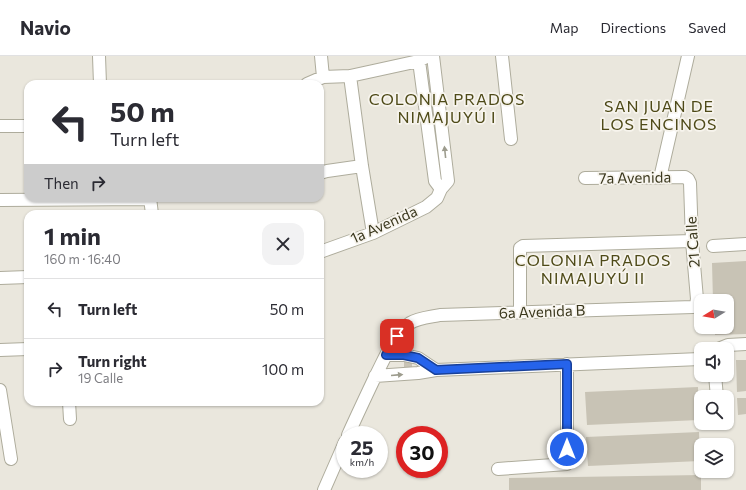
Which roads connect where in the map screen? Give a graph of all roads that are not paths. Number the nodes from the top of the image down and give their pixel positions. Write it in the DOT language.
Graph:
graph roads {
  1 [pos="99,56"];
  2 [pos="321,56"];
  3 [pos="432,56"];
  4 [pos="502,56"];
  5 [pos="688,56"];
  6 [pos="424,59"];
  7 [pos="350,76"];
  8 [pos="323,77"];
  9 [pos="100,80"];
  10 [pos="316,80"];
  11 [pos="0,126"];
  12 [pos="24,126"];
  13 [pos="511,139"];
  14 [pos="362,166"];
  15 [pos="324,172"];
  16 [pos="685,177"];
  17 [pos="585,178"];
  18 [pos="660,178"];
  19 [pos="441,189"];
  20 [pos="0,200"];
  21 [pos="24,200"];
  22 [pos="373,233"];
  23 [pos="692,241"];
  24 [pos="746,244"];
  25 [pos="713,246"];
  26 [pos="324,251"];
  27 [pos="24,277"];
  28 [pos="0,278"];
  29 [pos="693,307"];
  30 [pos="520,312"];
  31 [pos="746,344"];
  32 [pos="734,345"];
  33 [pos="24,349"];
  34 [pos="0,350"];
  35 [pos="386,355"];
  36 [pos="694,359"];
  37 [pos="567,364"];
  38 [pos="436,370"];
  39 [pos="376,376"];
  40 [pos="0,390"];
  41 [pos="69,406"];
  42 [pos="70,419"];
  43 [pos="352,426"];
  44 [pos="11,459"];
  45 [pos="336,463"];
  46 [pos="498,469"];
  47 [pos="324,490"];
  1 -- 9 [label="street"];
  2 -- 8 [label="street"];
  19 -- 3 [label="street, 1a Avenida, one-way"];
  4 -- 13 [label="street"];
  5 -- 18 [label="street"];
  6 -- 7 [label="street"];
  6 -- 19 [label="street"];
  7 -- 8 [label="street"];
  7 -- 14 [label="street"];
  8 -- 10 [label="street"];
  11 -- 12 [label="street"];
  14 -- 15 [label="street"];
  14 -- 22 [label="street"];
  16 -- 18 [label="street, 7a Avenida"];
  16 -- 23 [label="street, 21 Calle"];
  17 -- 18 [label="street, 7a Avenida"];
  19 -- 22 [label="street, 1a Avenida"];
  20 -- 21 [label="street"];
  22 -- 26 [label="street, 1a Avenida"];
  23 -- 29 [label="street, 21 Calle"];
  23 -- 30 [label="street"];
  24 -- 25 [label="street"];
  27 -- 28 [label="street"];
  29 -- 30 [label="street, 6a Avenida B"];
  30 -- 35 [label="street, 6a Avenida B"];
  31 -- 32 [label="street"];
  33 -- 34 [label="street"];
  35 -- 38 [label="street"];
  35 -- 39 [label="street, 6a Avenida B"];
  36 -- 37 [label="street"];
  37 -- 38 [label="street"];
  37 -- 46 [label="street"];
  39 -- 38 [label="street, one-way"];
  39 -- 43 [label="street, 6a Avenida B"];
  40 -- 44 [label="street"];
  41 -- 42 [label="street"];
  45 -- 47 [label="street"];
}
